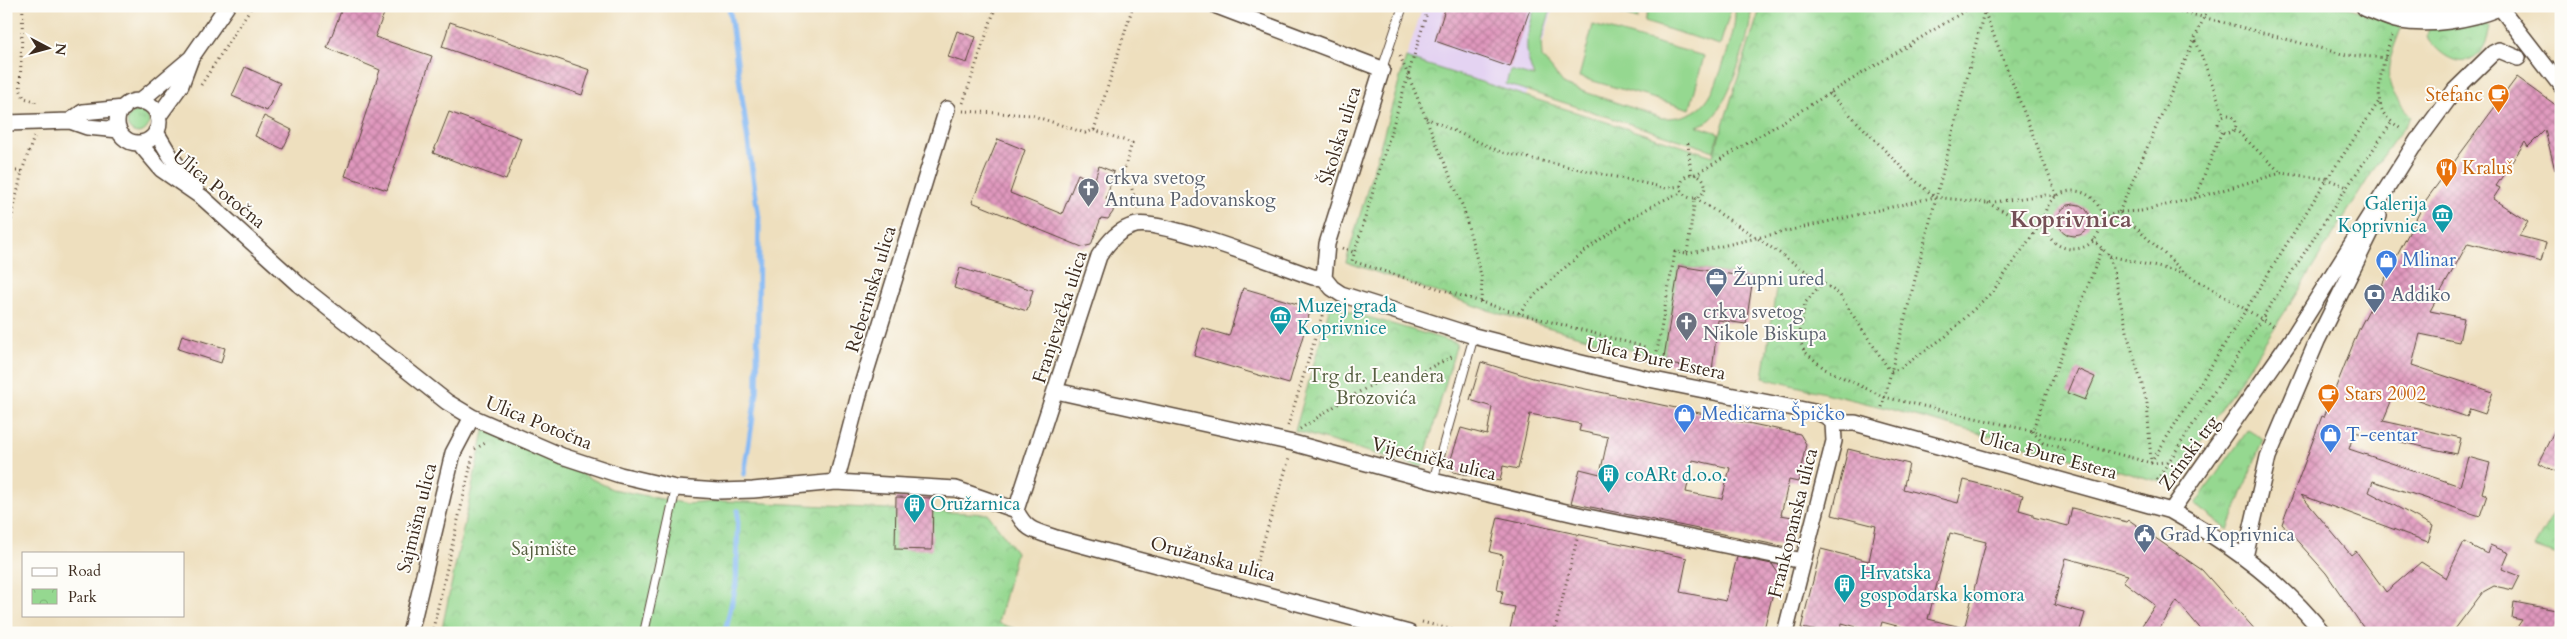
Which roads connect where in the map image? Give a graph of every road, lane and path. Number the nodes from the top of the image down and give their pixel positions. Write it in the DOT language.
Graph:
graph roads {
  1 [pos="226,6"];
  2 [pos="252,6"];
  3 [pos="996,6"];
  4 [pos="1133,6"];
  5 [pos="1216,6"];
  6 [pos="1403,6"];
  7 [pos="1429,6"];
  8 [pos="1973,6"];
  9 [pos="1983,6"];
  10 [pos="2161,6"];
  11 [pos="2209,6"];
  12 [pos="2367,6"];
  13 [pos="2498,6"];
  14 [pos="1984,12"];
  15 [pos="2205,18"];
  16 [pos="2396,29"];
  17 [pos="2196,40"];
  18 [pos="192,58"];
  19 [pos="2383,58"];
  20 [pos="2389,58"];
  21 [pos="2518,58"];
  22 [pos="1382,69"];
  23 [pos="1408,70"];
  24 [pos="2561,86"];
  25 [pos="199,88"];
  26 [pos="1829,93"];
  27 [pos="2380,100"];
  28 [pos="139,102"];
  29 [pos="124,108"];
  30 [pos="954,110"];
  31 [pos="2224,115"];
  32 [pos="1425,118"];
  33 [pos="70,121"];
  34 [pos="2392,122"];
  35 [pos="6,123"];
  36 [pos="157,125"];
  37 [pos="2235,129"];
  38 [pos="118,130"];
  39 [pos="1094,130"];
  40 [pos="2402,130"];
  41 [pos="2222,131"];
  42 [pos="2418,139"];
  43 [pos="139,143"];
  44 [pos="1688,143"];
  45 [pos="6,170"];
  46 [pos="22,171"];
  47 [pos="2281,173"];
  48 [pos="1693,175"];
  49 [pos="2327,179"];
  50 [pos="1680,186"];
  51 [pos="2346,188"];
  52 [pos="1682,193"];
  53 [pos="2057,196"];
  54 [pos="1935,197"];
  55 [pos="203,198"];
  56 [pos="1695,198"];
  57 [pos="2195,198"];
  58 [pos="1987,203"];
  59 [pos="2119,212"];
  60 [pos="2102,218"];
  61 [pos="1138,224"];
  62 [pos="2037,228"];
  63 [pos="2046,228"];
  64 [pos="1756,237"];
  65 [pos="2093,240"];
  66 [pos="2102,249"];
  67 [pos="1687,254"];
  68 [pos="2110,256"];
  69 [pos="2185,273"];
  70 [pos="1324,278"];
  71 [pos="1823,282"];
  72 [pos="1327,301"];
  73 [pos="1481,302"];
  74 [pos="2247,310"];
  75 [pos="1519,313"];
  76 [pos="2262,319"];
  77 [pos="2275,326"];
  78 [pos="1474,336"];
  79 [pos="1469,357"];
  80 [pos="1648,366"];
  81 [pos="1657,368"];
  82 [pos="1890,372"];
  83 [pos="1056,391"];
  84 [pos="1884,397"];
  85 [pos="1882,407"];
  86 [pos="472,417"];
  87 [pos="1833,423"];
  88 [pos="504,430"];
  89 [pos="2032,431"];
  90 [pos="1294,437"];
  91 [pos="2063,456"];
  92 [pos="2167,462"];
  93 [pos="2151,463"];
  94 [pos="2157,480"];
  95 [pos="1433,481"];
  96 [pos="836,482"];
  97 [pos="676,488"];
  98 [pos="1016,510"];
  99 [pos="2172,511"];
  100 [pos="1583,516"];
  101 [pos="2245,557"];
  102 [pos="1803,561"];
  103 [pos="1252,577"];
  104 [pos="410,633"];
  105 [pos="432,633"];
  106 [pos="644,633"];
  107 [pos="1409,633"];
  108 [pos="1554,633"];
  109 [pos="1785,633"];
  110 [pos="2323,633"];
  1 -- 18 [label="street"];
  2 -- 25 [label="path"];
  3 -- 30 [label="path"];
  4 -- 39 [label="path"];
  5 -- 22 [label="street"];
  6 -- 22 [label="lane, Školska ulica"];
  7 -- 23 [label="path"];
  8 -- 26 [label="path"];
  9 -- 14 [label="path"];
  10 -- 15 [label="path"];
  11 -- 15 [label="path"];
  12 -- 13 [label="main road"];
  13 -- 24 [label="street"];
  14 -- 53 [label="path"];
  14 -- 54 [label="path"];
  15 -- 17 [label="path"];
  15 -- 19 [label="path"];
  16 -- 19 [label="path"];
  17 -- 31 [label="path"];
  17 -- 59 [label="path"];
  18 -- 28 [label="street"];
  18 -- 36 [label="street"];
  19 -- 20 [label="path"];
  19 -- 27 [label="path"];
  21 -- 42 [label="street, Zrinski trg"];
  22 -- 70 [label="street, Školska ulica"];
  23 -- 32 [label="path"];
  23 -- 73 [label="path"];
  26 -- 48 [label="path"];
  26 -- 54 [label="path"];
  27 -- 34 [label="path"];
  27 -- 49 [label="path"];
  28 -- 29 [label="street"];
  28 -- 36 [label="street"];
  29 -- 33 [label="street"];
  29 -- 38 [label="street"];
  30 -- 39 [label="path"];
  30 -- 96 [label="street, Reberinska ulica"];
  31 -- 37 [label="path"];
  31 -- 41 [label="path"];
  32 -- 50 [label="path"];
  32 -- 73 [label="path"];
  33 -- 35 [label="street"];
  33 -- 38 [label="street"];
  34 -- 40 [label="path"];
  34 -- 51 [label="path"];
  36 -- 43 [label="street"];
  36 -- 55 [label="street"];
  37 -- 41 [label="path"];
  37 -- 47 [label="path"];
  38 -- 43 [label="street"];
  39 -- 61 [label="path"];
  41 -- 57 [label="path"];
  42 -- 99 [label="street, Zrinski trg"];
  42 -- 101 [label="street, Zrinski trg"];
  43 -- 55 [label="street, Ulica Potočna"];
  44 -- 48 [label="path"];
  45 -- 46 [label="path"];
  47 -- 49 [label="path"];
  47 -- 57 [label="path"];
  48 -- 50 [label="path"];
  48 -- 56 [label="path"];
  49 -- 51 [label="path"];
  49 -- 74 [label="path"];
  50 -- 52 [label="path"];
  51 -- 76 [label="path"];
  52 -- 56 [label="path"];
  52 -- 75 [label="path"];
  53 -- 58 [label="path"];
  53 -- 60 [label="path"];
  53 -- 63 [label="path"];
  54 -- 58 [label="path"];
  54 -- 64 [label="path"];
  54 -- 82 [label="path"];
  55 -- 86 [label="street, Ulica Potočna"];
  56 -- 64 [label="path"];
  56 -- 67 [label="path"];
  57 -- 59 [label="path"];
  58 -- 62 [label="path"];
  59 -- 60 [label="path"];
  59 -- 69 [label="path"];
  60 -- 65 [label="path"];
  61 -- 70 [label="street, Ulica Đure Estera"];
  61 -- 83 [label="street, Franjevačka ulica"];
  62 -- 63 [label="path"];
  62 -- 82 [label="path"];
  63 -- 65 [label="path"];
  64 -- 67 [label="path"];
  64 -- 71 [label="path"];
  65 -- 66 [label="path"];
  66 -- 68 [label="path"];
  66 -- 89 [label="path"];
  67 -- 80 [label="path"];
  68 -- 69 [label="path"];
  68 -- 93 [label="path"];
  69 -- 74 [label="path"];
  70 -- 78 [label="street, Ulica Đure Estera"];
  71 -- 82 [label="path"];
  71 -- 84 [label="path"];
  72 -- 90 [label="path"];
  73 -- 75 [label="path"];
  74 -- 76 [label="path"];
  74 -- 93 [label="path"];
  75 -- 80 [label="path"];
  76 -- 77 [label="path"];
  76 -- 92 [label="path"];
  78 -- 79 [label="lane"];
  78 -- 87 [label="street, Ulica Đure Estera"];
  79 -- 90 [label="path"];
  79 -- 95 [label="lane"];
  80 -- 81 [label="path"];
  82 -- 84 [label="path"];
  83 -- 90 [label="street, Vijećnička ulica"];
  83 -- 98 [label="street, Franjevačka ulica"];
  84 -- 85 [label="path"];
  84 -- 89 [label="path"];
  86 -- 88 [label="street, Ulica Potočna"];
  86 -- 104 [label="street, Sajmišna ulica"];
  87 -- 99 [label="street, Ulica Đure Estera"];
  87 -- 102 [label="street, Frankopanska ulica"];
  88 -- 97 [label="street, Ulica Potočna"];
  88 -- 105 [label="path"];
  89 -- 91 [label="path"];
  89 -- 93 [label="path"];
  90 -- 95 [label="street, Vijećnička ulica"];
  90 -- 103 [label="path"];
  92 -- 93 [label="path"];
  92 -- 94 [label="path"];
  95 -- 100 [label="street, Vijećnička ulica"];
  96 -- 97 [label="street, Ulica Potočna"];
  96 -- 98 [label="street, Ulica Potočna"];
  97 -- 106 [label="lane"];
  98 -- 107 [label="street, Oružanska ulica"];
  99 -- 101 [label="street, Zrinski trg"];
  100 -- 102 [label="street, Vijećnička ulica"];
  100 -- 108 [label="path"];
  101 -- 110 [label="street"];
  102 -- 109 [label="street, Frankopanska ulica"];
}
